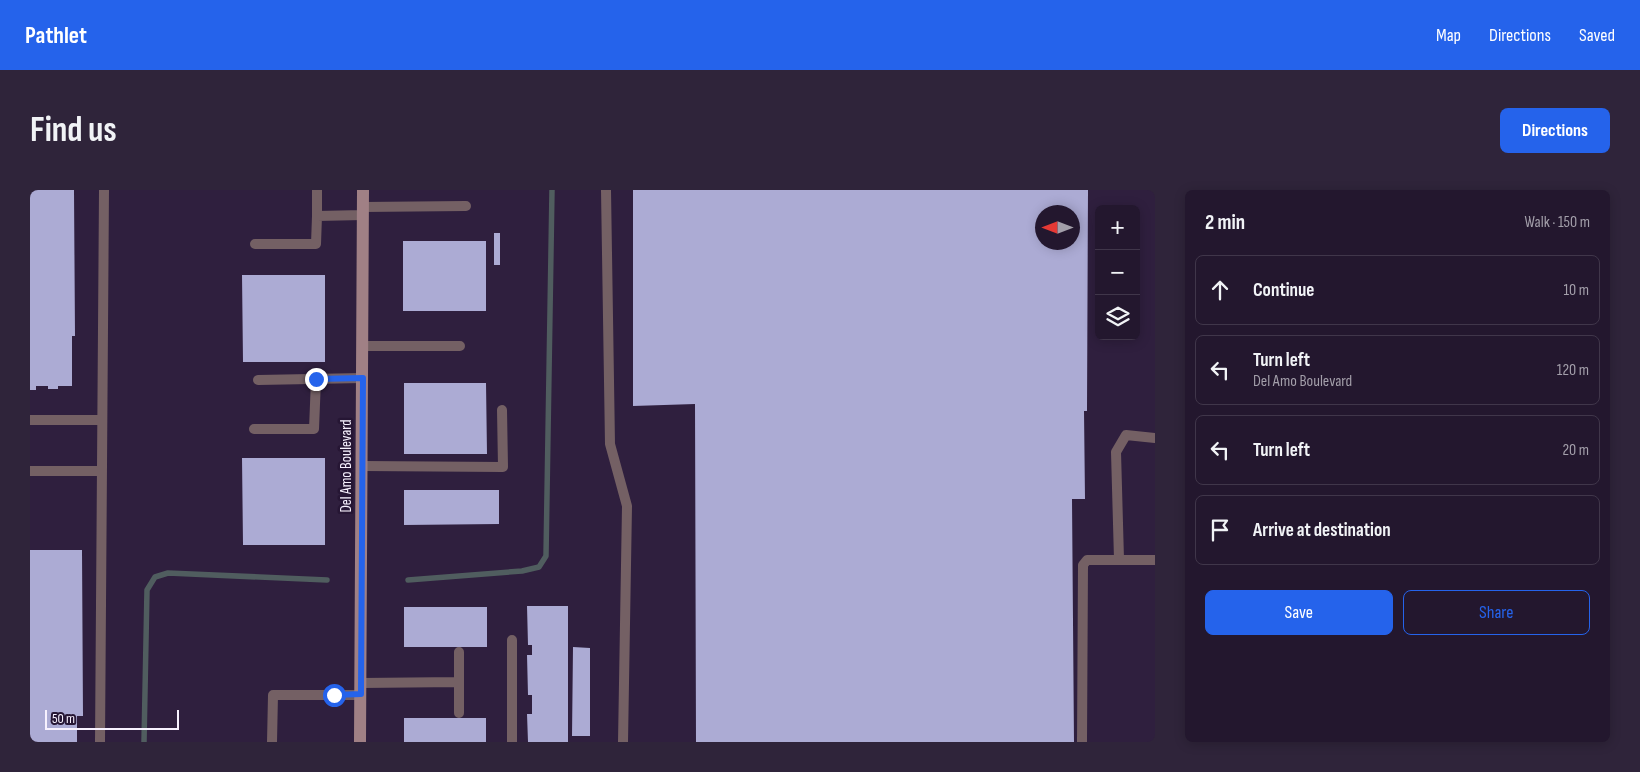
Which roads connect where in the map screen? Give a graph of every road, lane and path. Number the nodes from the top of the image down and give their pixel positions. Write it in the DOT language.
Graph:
graph roads {
  1 [pos="104,190"];
  2 [pos="317,190"];
  3 [pos="363,190"];
  4 [pos="606,190"];
  5 [pos="466,206"];
  6 [pos="363,211"];
  7 [pos="317,216"];
  8 [pos="255,244"];
  9 [pos="363,346"];
  10 [pos="460,346"];
  11 [pos="363,378"];
  12 [pos="316,379"];
  13 [pos="258,380"];
  14 [pos="502,410"];
  15 [pos="30,420"];
  16 [pos="102,420"];
  17 [pos="254,429"];
  18 [pos="1155,438"];
  19 [pos="363,466"];
  20 [pos="30,471"];
  21 [pos="102,471"];
  22 [pos="1119,559"];
  23 [pos="1155,560"];
  24 [pos="512,640"];
  25 [pos="459,652"];
  26 [pos="459,682"];
  27 [pos="361,689"];
  28 [pos="459,713"];
  29 [pos="100,742"];
  30 [pos="272,742"];
  31 [pos="360,742"];
  32 [pos="512,742"];
  33 [pos="623,742"];
  34 [pos="1082,742"];
  1 -- 16 [label="lane"];
  2 -- 7 [label="lane"];
  3 -- 6 [label="main road, Del Amo Boulevard"];
  4 -- 33 [label="lane"];
  5 -- 6 [label="lane"];
  6 -- 7 [label="lane"];
  6 -- 9 [label="main road, Del Amo Boulevard"];
  7 -- 8 [label="lane"];
  9 -- 10 [label="lane"];
  9 -- 11 [label="main road, Del Amo Boulevard"];
  11 -- 12 [label="lane"];
  11 -- 19 [label="main road, Del Amo Boulevard"];
  12 -- 13 [label="lane"];
  12 -- 17 [label="lane"];
  14 -- 19 [label="lane"];
  15 -- 16 [label="lane"];
  16 -- 21 [label="lane"];
  18 -- 22 [label="lane"];
  19 -- 27 [label="main road, Del Amo Boulevard"];
  20 -- 21 [label="lane"];
  21 -- 29 [label="lane"];
  22 -- 23 [label="lane"];
  22 -- 34 [label="lane"];
  24 -- 32 [label="lane"];
  25 -- 26 [label="lane"];
  26 -- 27 [label="lane"];
  26 -- 28 [label="lane"];
  27 -- 30 [label="lane"];
  27 -- 31 [label="main road, Del Amo Boulevard"];
}
